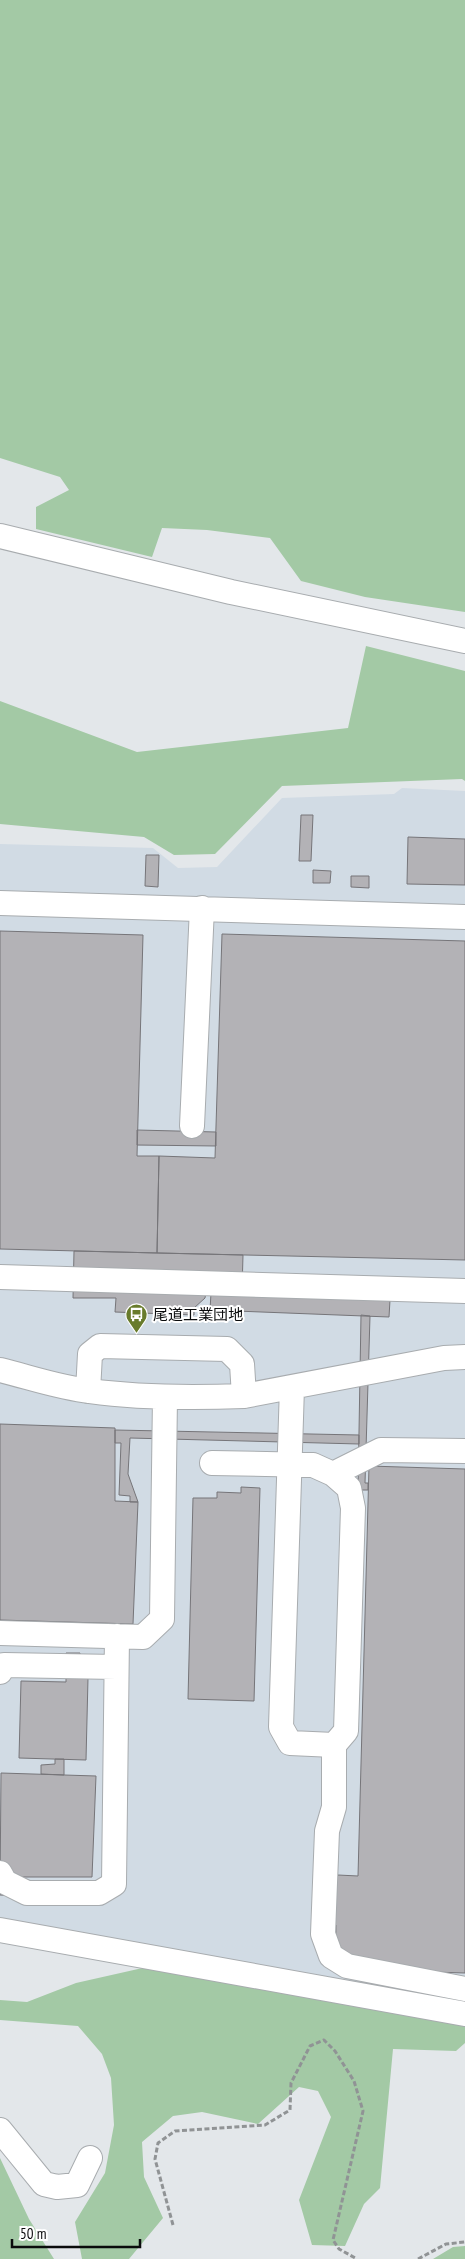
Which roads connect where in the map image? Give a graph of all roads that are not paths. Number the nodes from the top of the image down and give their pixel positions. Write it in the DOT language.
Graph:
graph roads {
  1 [pos="0,536"];
  2 [pos="465,642"];
  3 [pos="0,903"];
  4 [pos="202,908"];
  5 [pos="465,917"];
  6 [pos="192,1126"];
  7 [pos="0,1277"];
  8 [pos="465,1291"];
  9 [pos="465,1357"];
  10 [pos="0,1370"];
  11 [pos="292,1387"];
  12 [pos="88,1391"];
  13 [pos="244,1396"];
  14 [pos="165,1397"];
  15 [pos="465,1451"];
  16 [pos="212,1463"];
  17 [pos="290,1465"];
  18 [pos="333,1474"];
  19 [pos="0,1633"];
  20 [pos="117,1636"];
  21 [pos="116,1667"];
  22 [pos="0,1672"];
  23 [pos="334,1745"];
  24 [pos="0,1873"];
  25 [pos="0,1930"];
  26 [pos="465,1988"];
  27 [pos="465,2014"];
  28 [pos="0,2130"];
  29 [pos="90,2158"];
  1 -- 2 [label="street"];
  3 -- 4 [label="street"];
  4 -- 5 [label="street"];
  4 -- 6 [label="street"];
  7 -- 8 [label="street"];
  9 -- 11 [label="street"];
  10 -- 12 [label="street"];
  11 -- 13 [label="street"];
  11 -- 17 [label="street"];
  12 -- 13 [label="street"];
  12 -- 14 [label="street"];
  13 -- 14 [label="street"];
  14 -- 20 [label="street"];
  15 -- 18 [label="street"];
  16 -- 17 [label="street"];
  17 -- 18 [label="street"];
  17 -- 23 [label="street"];
  18 -- 23 [label="street"];
  19 -- 20 [label="street"];
  20 -- 21 [label="street"];
  21 -- 22 [label="street"];
  21 -- 24 [label="street"];
  23 -- 26 [label="street"];
  25 -- 27 [label="street"];
  28 -- 29 [label="street"];
}
